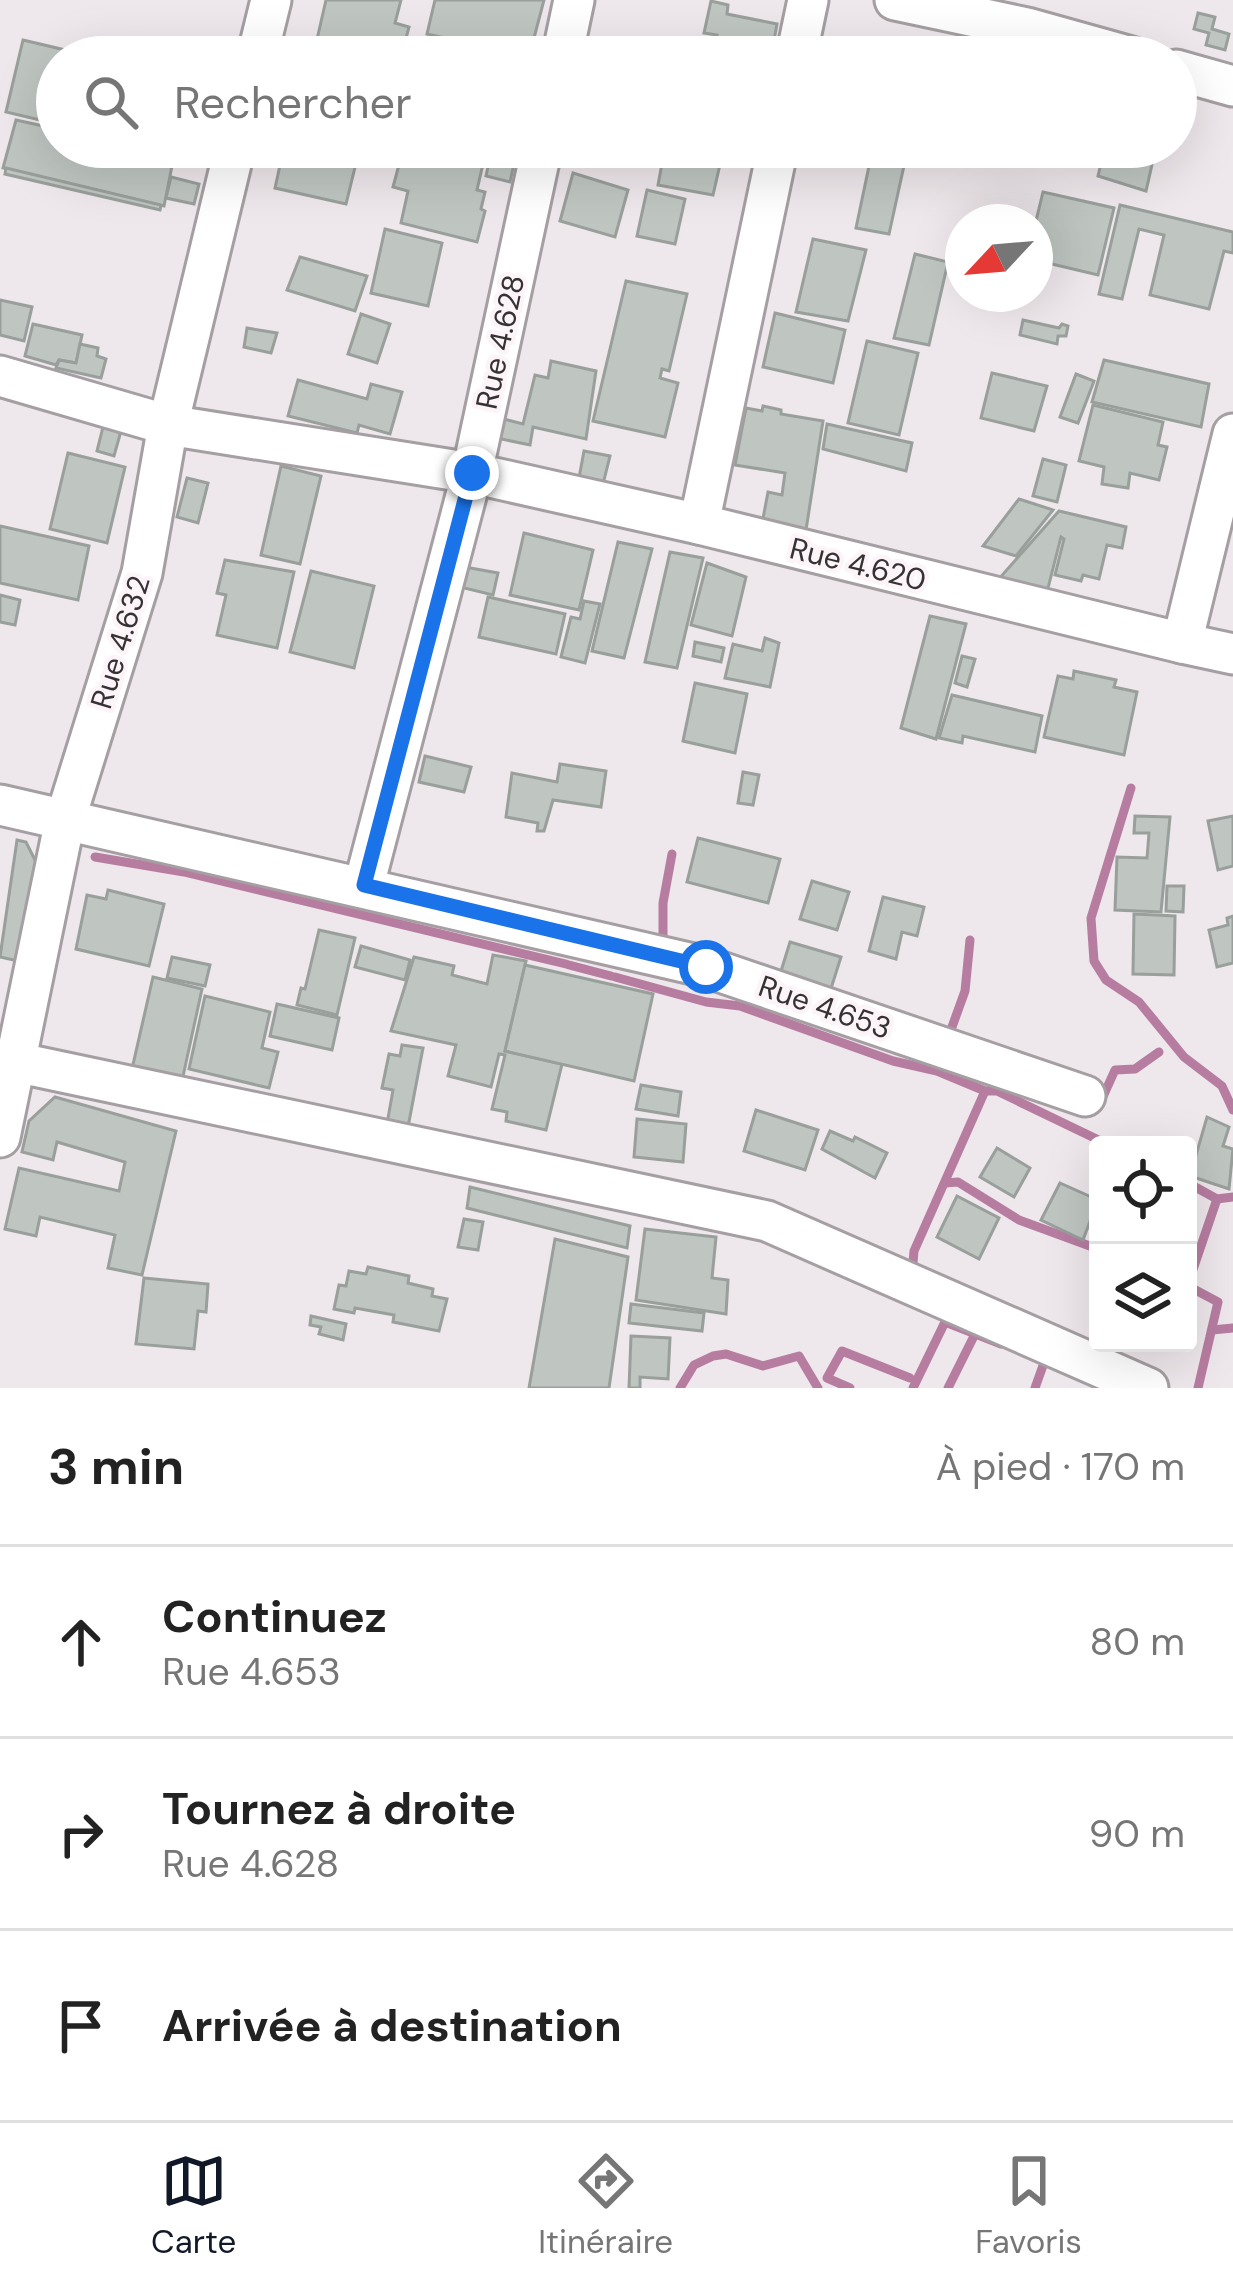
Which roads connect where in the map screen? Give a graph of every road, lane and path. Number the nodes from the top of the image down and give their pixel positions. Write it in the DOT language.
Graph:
graph roads {
  1 [pos="271,0"];
  2 [pos="574,0"];
  3 [pos="808,0"];
  4 [pos="895,0"];
  5 [pos="1030,14"];
  6 [pos="262,36"];
  7 [pos="566,36"];
  8 [pos="800,36"];
  9 [pos="1082,36"];
  10 [pos="1197,76"];
  11 [pos="1233,86"];
  12 [pos="230,168"];
  13 [pos="537,168"];
  14 [pos="774,168"];
  15 [pos="0,376"];
  16 [pos="167,425"];
  17 [pos="1233,434"];
  18 [pos="472,473"];
  19 [pos="700,524"];
  20 [pos="1182,643"];
  21 [pos="1233,654"];
  22 [pos="0,805"];
  23 [pos="65,820"];
  24 [pos="364,885"];
  25 [pos="15,1061"];
  26 [pos="1085,1096"];
  27 [pos="0,1137"];
  28 [pos="1148,1388"];
  1 -- 6 [label="street"];
  2 -- 7 [label="street"];
  3 -- 8 [label="street"];
  4 -- 5 [label="street"];
  5 -- 9 [label="street"];
  10 -- 11 [label="street"];
  12 -- 16 [label="street, Rue 4.632"];
  13 -- 18 [label="street, Rue 4.628"];
  14 -- 19 [label="street"];
  15 -- 16 [label="street, Rue 4.620"];
  16 -- 18 [label="street, Rue 4.620"];
  16 -- 23 [label="street, Rue 4.632"];
  17 -- 20 [label="street"];
  18 -- 19 [label="street, Rue 4.620"];
  18 -- 24 [label="street, Rue 4.628"];
  19 -- 20 [label="street, Rue 4.620"];
  20 -- 21 [label="street, Rue 4.620"];
  22 -- 23 [label="street, Rue 4.653"];
  23 -- 24 [label="street, Rue 4.653"];
  23 -- 25 [label="street, Rue 4.632"];
  24 -- 26 [label="street, Rue 4.653"];
  25 -- 27 [label="street, Rue 4.632"];
  25 -- 28 [label="street"];
}
